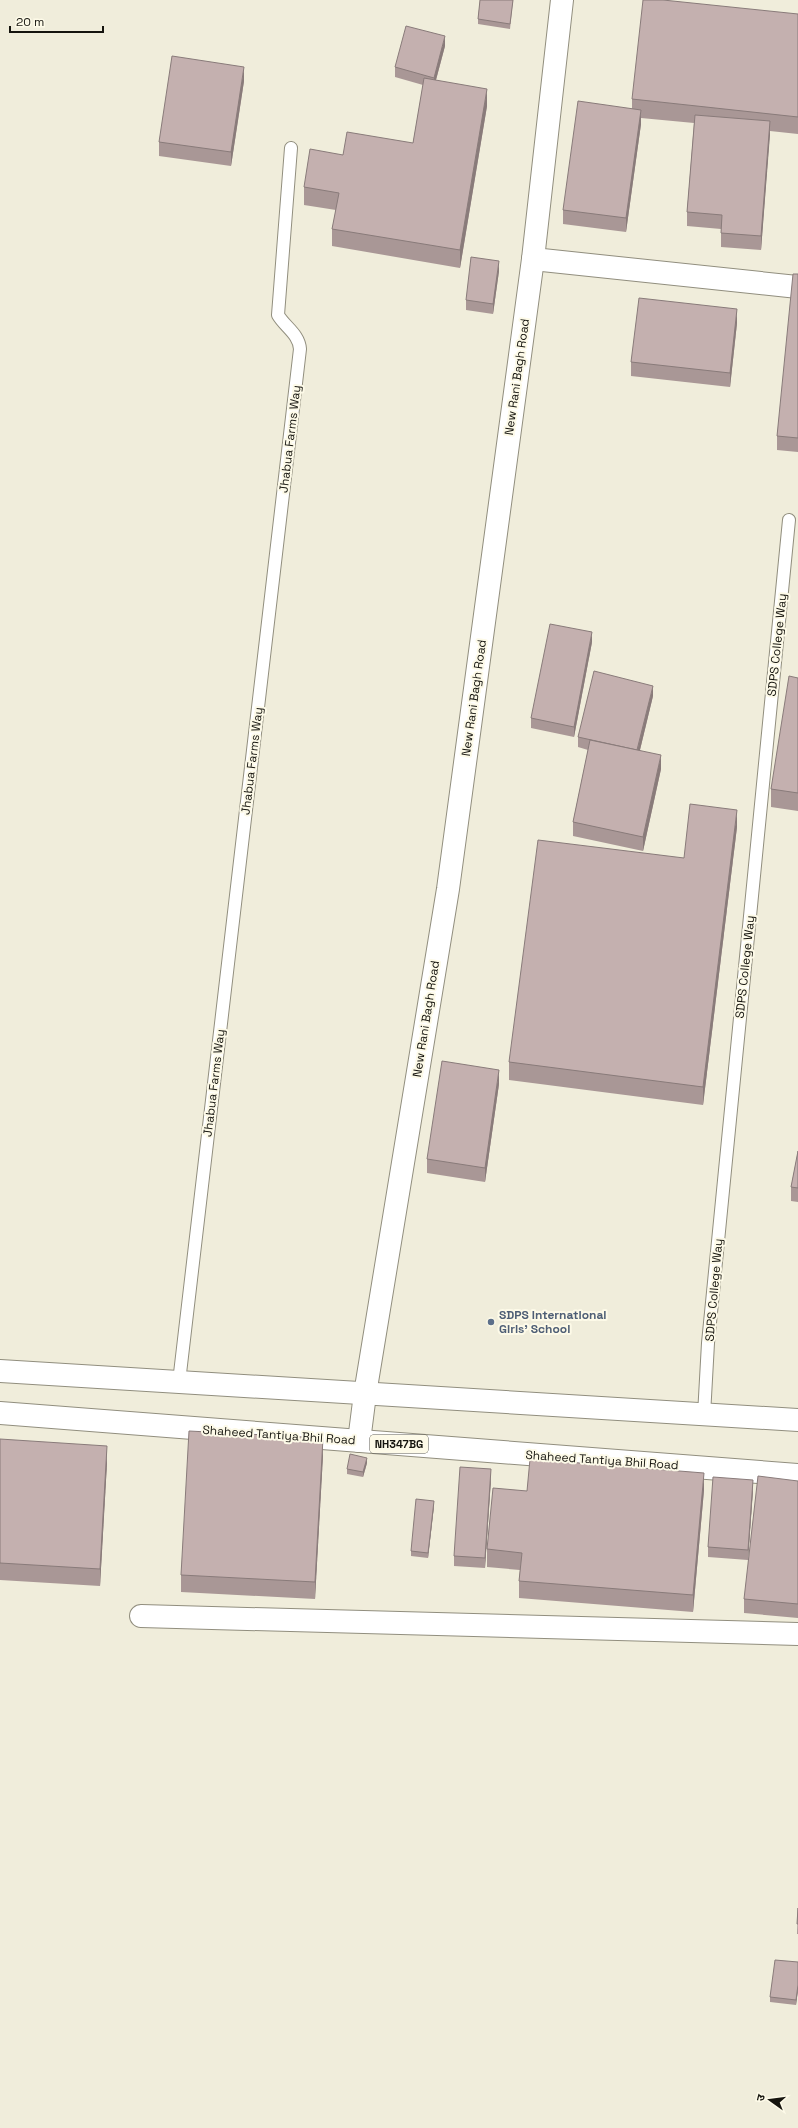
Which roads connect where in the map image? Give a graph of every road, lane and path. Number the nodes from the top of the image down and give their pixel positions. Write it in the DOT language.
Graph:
graph roads {
  1 [pos="562,0"];
  2 [pos="291,148"];
  3 [pos="533,259"];
  4 [pos="798,287"];
  5 [pos="789,520"];
  6 [pos="0,1371"];
  7 [pos="179,1382"];
  8 [pos="364,1394"];
  9 [pos="0,1413"];
  10 [pos="704,1415"];
  11 [pos="798,1420"];
  12 [pos="359,1441"];
  13 [pos="798,1475"];
  14 [pos="140,1616"];
  15 [pos="798,1634"];
  1 -- 3 [label="street, New Rani Bagh Road"];
  2 -- 7 [label="lane, Jhabua Farms Way"];
  3 -- 4 [label="street"];
  3 -- 8 [label="street, New Rani Bagh Road"];
  5 -- 10 [label="lane, SDPS College Way"];
  6 -- 7 [label="street"];
  7 -- 8 [label="street"];
  8 -- 10 [label="street"];
  8 -- 12 [label="street, New Rani Bagh Road"];
  9 -- 12 [label="street, Shaheed Tantiya Bhil Road / NH347BG"];
  10 -- 11 [label="street"];
  12 -- 13 [label="street, Shaheed Tantiya Bhil Road / NH347BG"];
  14 -- 15 [label="street"];
}
